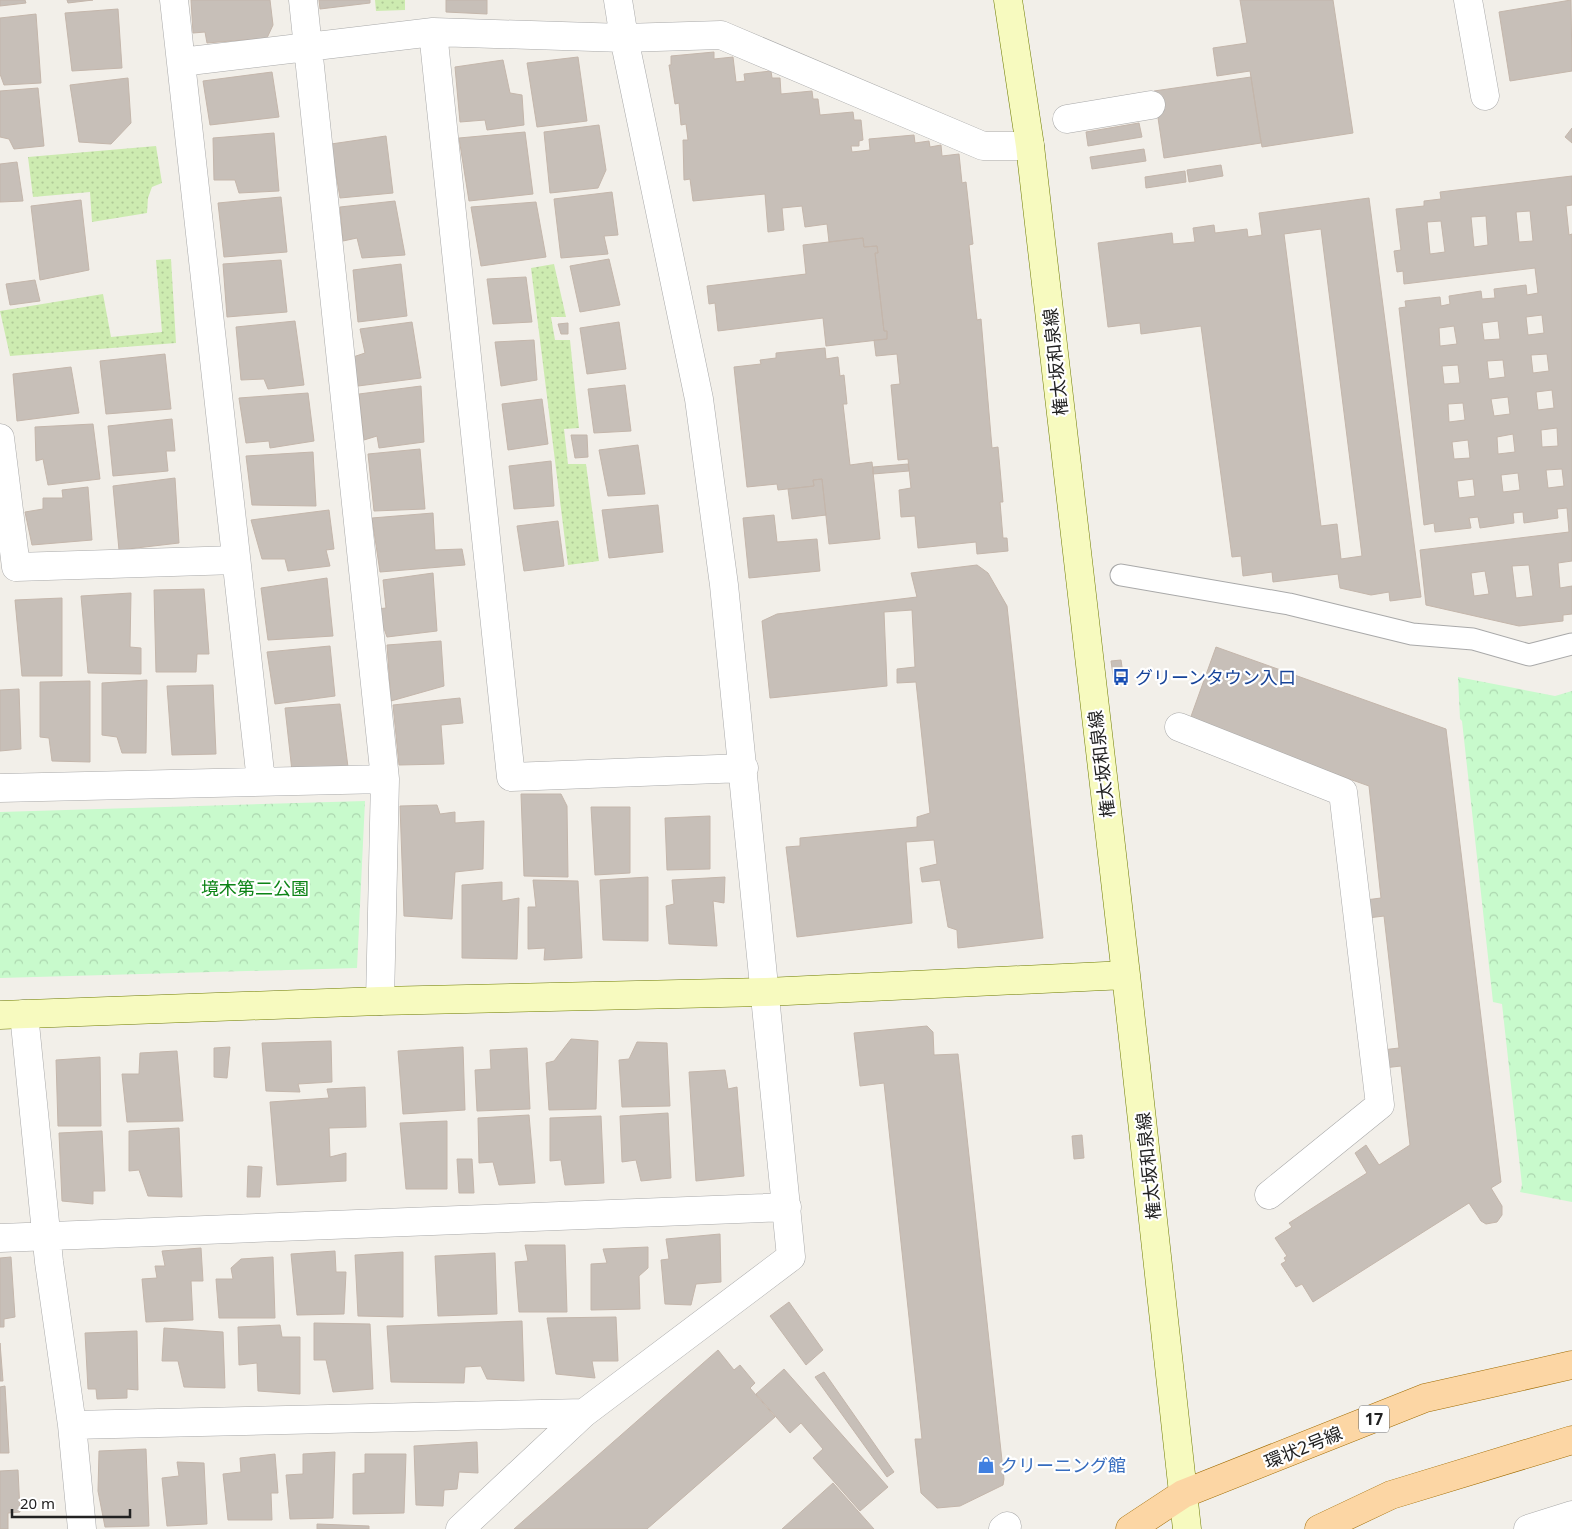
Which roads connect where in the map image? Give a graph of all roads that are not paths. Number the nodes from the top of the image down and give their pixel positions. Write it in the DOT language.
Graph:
graph roads {
  1 [pos="174,0"];
  2 [pos="303,0"];
  3 [pos="618,0"];
  4 [pos="1008,0"];
  5 [pos="1468,0"];
  6 [pos="433,32"];
  7 [pos="624,38"];
  8 [pos="308,47"];
  9 [pos="181,62"];
  10 [pos="1485,96"];
  11 [pos="1151,105"];
  12 [pos="1067,119"];
  13 [pos="1030,146"];
  14 [pos="0,438"];
  15 [pos="236,560"];
  16 [pos="1121,575"];
  17 [pos="1572,644"];
  18 [pos="1179,727"];
  19 [pos="744,768"];
  20 [pos="385,779"];
  21 [pos="261,781"];
  22 [pos="0,788"];
  23 [pos="1126,975"];
  24 [pos="766,992"];
  25 [pos="380,1001"];
  26 [pos="12,1015"];
  27 [pos="1269,1195"];
  28 [pos="787,1207"];
  29 [pos="46,1236"];
  30 [pos="0,1238"];
  31 [pos="1572,1365"];
  32 [pos="584,1413"];
  33 [pos="72,1425"];
  34 [pos="1572,1440"];
  35 [pos="1184,1494"];
  36 [pos="1572,1515"];
  37 [pos="82,1529"];
  38 [pos="460,1529"];
  39 [pos="1130,1529"];
  40 [pos="1187,1529"];
  41 [pos="1319,1529"];
  42 [pos="1528,1529"];
  1 -- 9 [label="street"];
  2 -- 8 [label="street"];
  3 -- 7 [label="street"];
  4 -- 13 [label="street, 権太坂和泉線"];
  5 -- 10 [label="street"];
  6 -- 7 [label="street"];
  6 -- 8 [label="street"];
  6 -- 19 [label="street"];
  7 -- 13 [label="street"];
  7 -- 19 [label="street"];
  8 -- 9 [label="street"];
  8 -- 20 [label="street"];
  9 -- 15 [label="street"];
  11 -- 12 [label="street"];
  13 -- 23 [label="street, 権太坂和泉線"];
  14 -- 15 [label="street"];
  15 -- 21 [label="street"];
  16 -- 17 [label="lane"];
  18 -- 27 [label="street"];
  19 -- 24 [label="street"];
  20 -- 21 [label="street"];
  20 -- 25 [label="street"];
  21 -- 22 [label="street"];
  23 -- 24 [label="street"];
  23 -- 35 [label="street, 権太坂和泉線"];
  24 -- 25 [label="street"];
  24 -- 28 [label="street"];
  25 -- 26 [label="street"];
  26 -- 29 [label="street"];
  28 -- 29 [label="street"];
  28 -- 32 [label="street"];
  29 -- 30 [label="street"];
  29 -- 33 [label="street"];
  31 -- 35 [label="main road, 環状2号線 / 17"];
  32 -- 33 [label="street"];
  32 -- 38 [label="street"];
  33 -- 37 [label="street"];
  34 -- 41 [label="main road"];
  35 -- 39 [label="main road, 環状2号線 / 17"];
  35 -- 40 [label="street, 権太坂和泉線"];
  36 -- 42 [label="street"];
}
